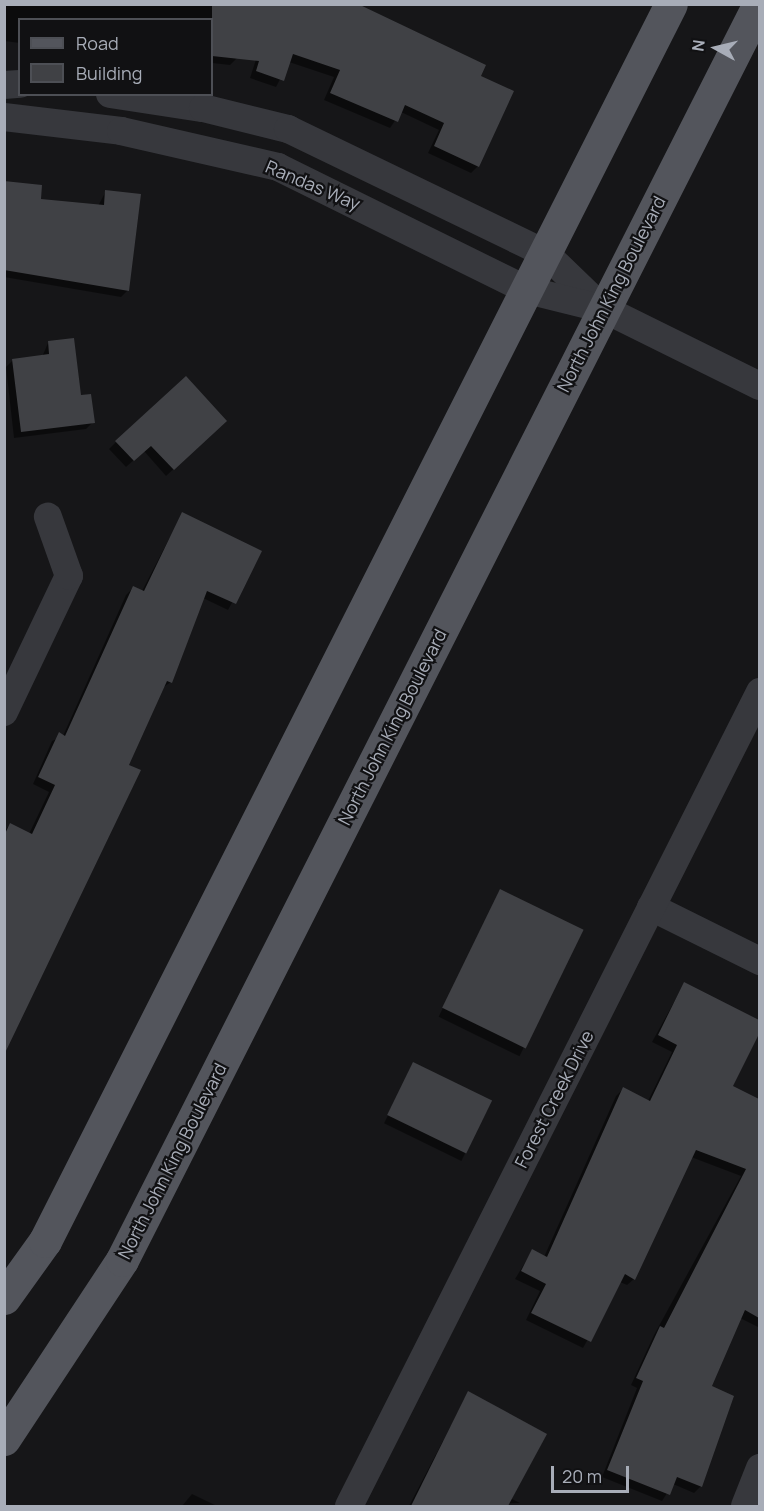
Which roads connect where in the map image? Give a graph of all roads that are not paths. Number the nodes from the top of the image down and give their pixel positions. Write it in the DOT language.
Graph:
graph roads {
  1 [pos="671,4"];
  2 [pos="759,4"];
  3 [pos="123,96"];
  4 [pos="4,117"];
  5 [pos="545,253"];
  6 [pos="527,290"];
  7 [pos="604,309"];
  8 [pos="759,386"];
  9 [pos="48,517"];
  10 [pos="13,674"];
  11 [pos="759,692"];
  12 [pos="4,712"];
  13 [pos="651,908"];
  14 [pos="759,961"];
  15 [pos="4,1298"];
  16 [pos="4,1438"];
  17 [pos="759,1468"];
  18 [pos="349,1506"];
  19 [pos="745,1506"];
  1 -- 5 [label="main road"];
  2 -- 7 [label="main road, North John King Boulevard"];
  3 -- 5 [label="street, Randas Way"];
  4 -- 6 [label="street, Randas Way"];
  5 -- 6 [label="main road"];
  5 -- 7 [label="street, Randas Way"];
  6 -- 7 [label="street, Randas Way"];
  6 -- 15 [label="main road"];
  7 -- 8 [label="street, Randas Way"];
  7 -- 16 [label="main road, North John King Boulevard"];
  9 -- 10 [label="street"];
  10 -- 12 [label="street"];
  11 -- 13 [label="street, Forest Creek Drive"];
  13 -- 14 [label="street"];
  13 -- 18 [label="street, Forest Creek Drive"];
  17 -- 19 [label="street"];
}
